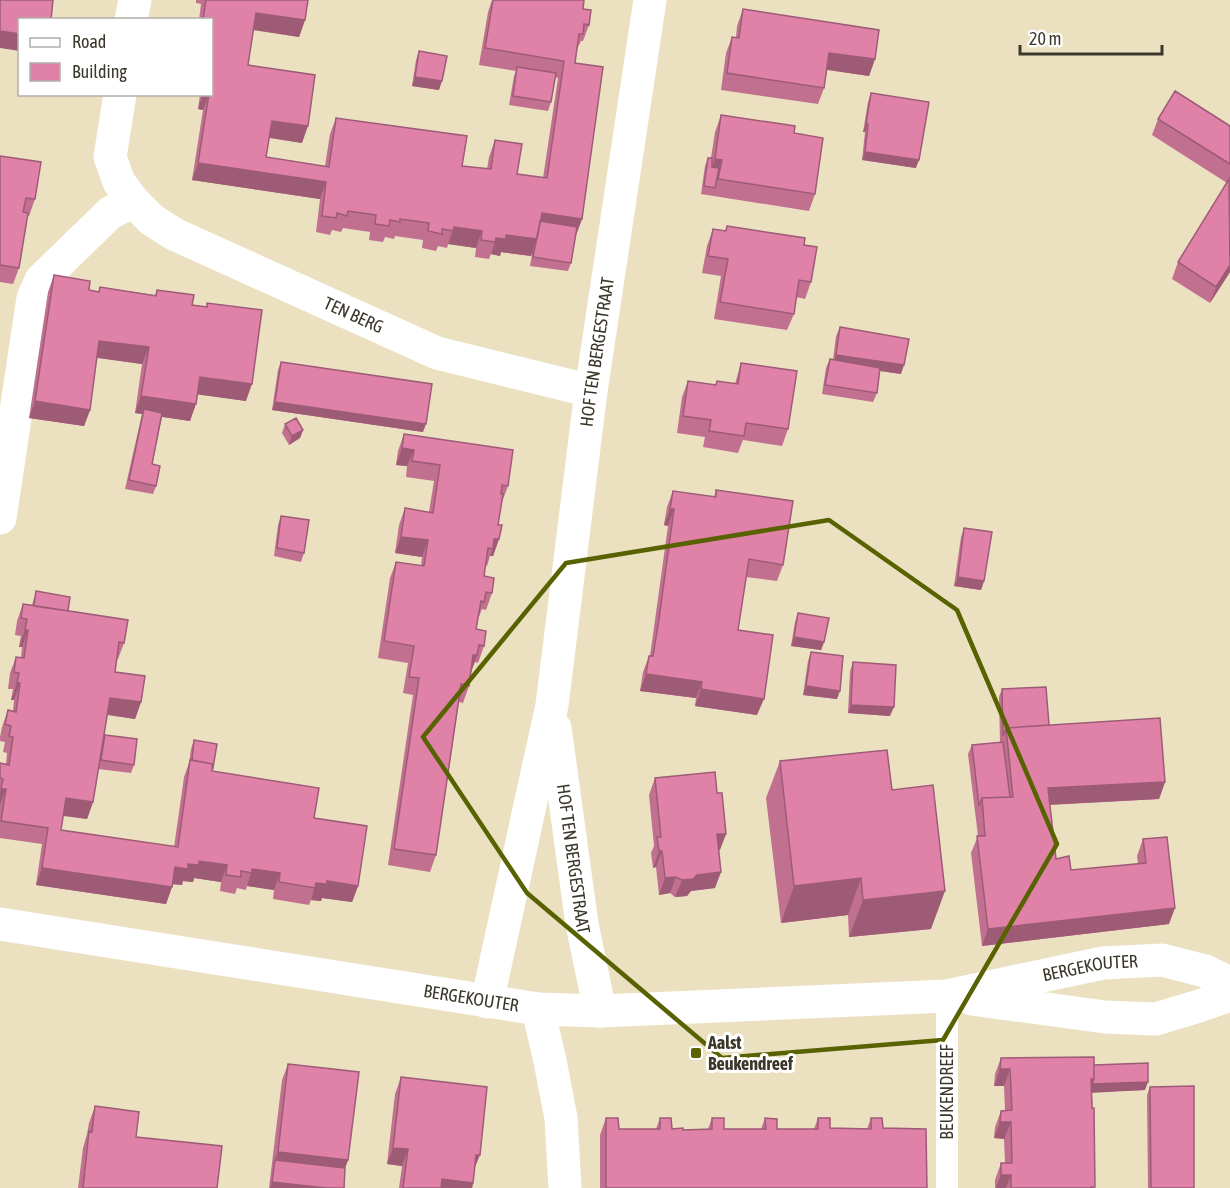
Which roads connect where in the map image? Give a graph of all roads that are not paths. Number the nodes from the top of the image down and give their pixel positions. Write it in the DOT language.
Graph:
graph roads {
  1 [pos="135,0"];
  2 [pos="650,0"];
  3 [pos="131,18"];
  4 [pos="120,96"];
  5 [pos="133,201"];
  6 [pos="591,391"];
  7 [pos="0,518"];
  8 [pos="552,705"];
  9 [pos="0,924"];
  10 [pos="1230,983"];
  11 [pos="1230,995"];
  12 [pos="947,996"];
  13 [pos="487,1002"];
  14 [pos="538,1009"];
  15 [pos="600,1011"];
  16 [pos="565,1188"];
  17 [pos="947,1188"];
  1 -- 3 [label="street"];
  2 -- 6 [label="street, HOF TEN BERGESTRAAT"];
  4 -- 5 [label="street, TEN BERG"];
  5 -- 6 [label="street, TEN BERG"];
  5 -- 7 [label="street"];
  6 -- 8 [label="street, HOF TEN BERGESTRAAT"];
  8 -- 13 [label="street, HOF TEN BERGESTRAAT"];
  8 -- 15 [label="street, HOF TEN BERGESTRAAT"];
  9 -- 13 [label="street, BERGEKOUTER"];
  10 -- 12 [label="street, BERGEKOUTER"];
  11 -- 12 [label="street, BERGEKOUTER"];
  12 -- 15 [label="street, BERGEKOUTER"];
  12 -- 17 [label="lane, BEUKENDREEF"];
  13 -- 14 [label="street, BERGEKOUTER"];
  14 -- 15 [label="street, BERGEKOUTER"];
  14 -- 16 [label="street"];
}
